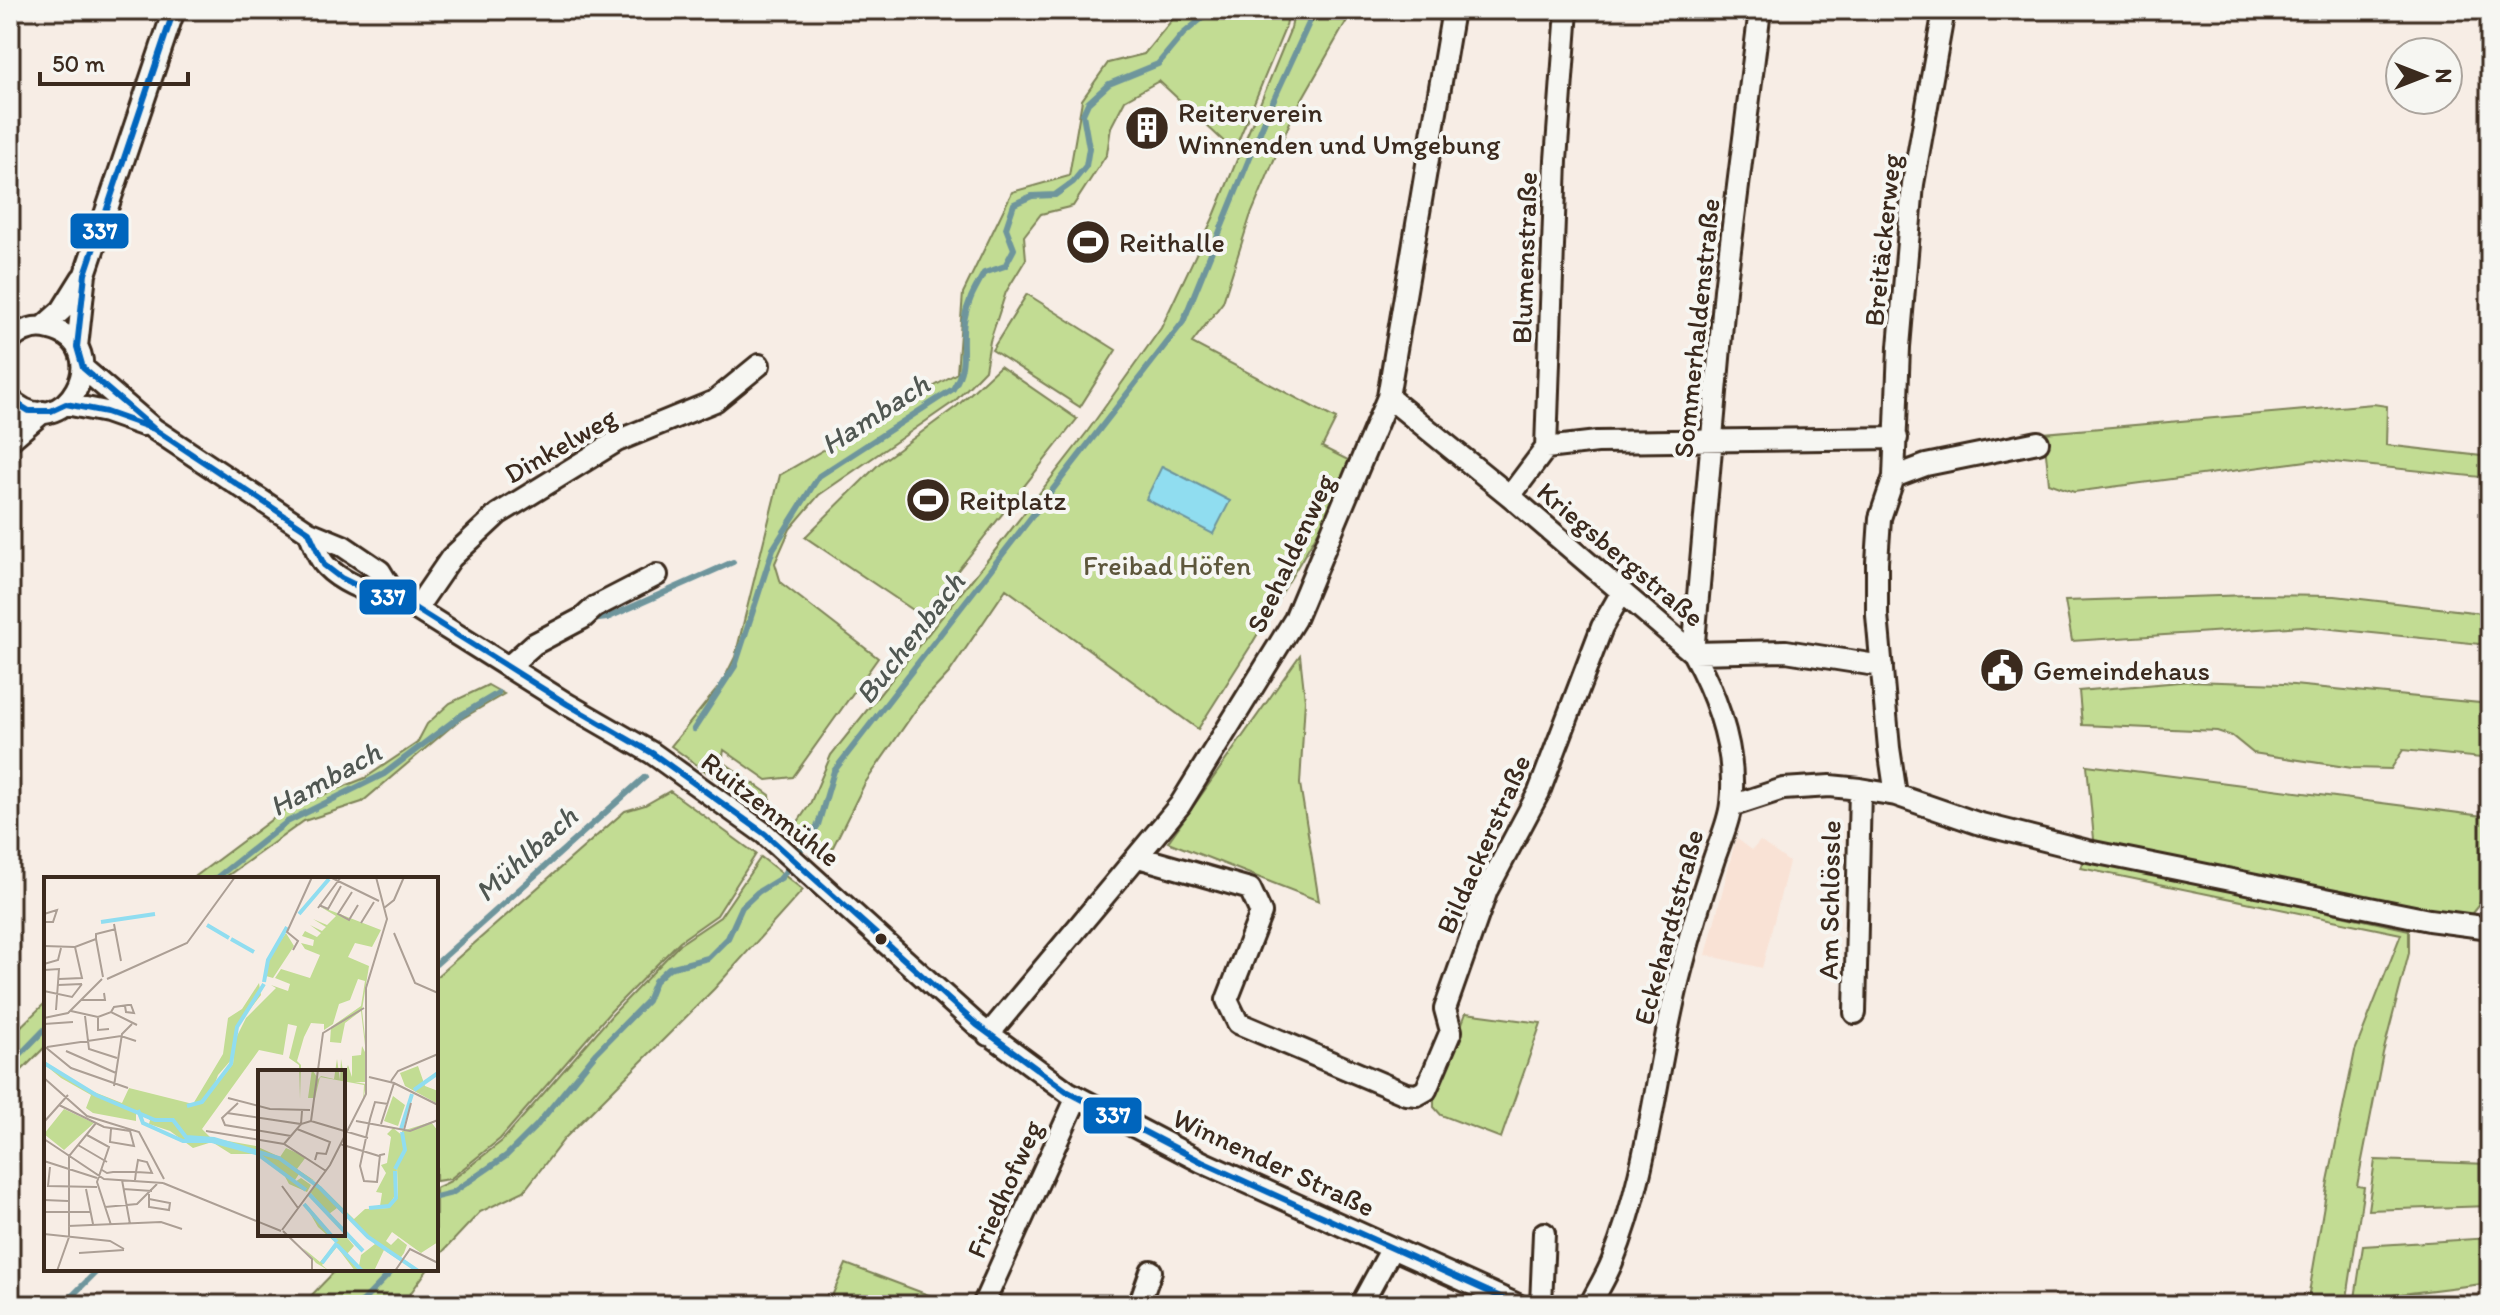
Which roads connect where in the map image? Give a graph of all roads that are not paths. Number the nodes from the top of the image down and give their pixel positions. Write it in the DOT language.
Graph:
graph roads {
  1 [pos="174,10"];
  2 [pos="1453,10"];
  3 [pos="1567,10"];
  4 [pos="1760,10"];
  5 [pos="1944,10"];
  6 [pos="85,274"];
  7 [pos="43,327"];
  8 [pos="10,341"];
  9 [pos="77,347"];
  10 [pos="759,365"];
  11 [pos="83,368"];
  12 [pos="1388,397"];
  13 [pos="10,399"];
  14 [pos="66,404"];
  15 [pos="43,412"];
  16 [pos="154,429"];
  17 [pos="1897,438"];
  18 [pos="10,440"];
  19 [pos="1713,441"];
  20 [pos="2038,442"];
  21 [pos="1546,448"];
  22 [pos="1894,477"];
  23 [pos="1510,496"];
  24 [pos="657,575"];
  25 [pos="1622,592"];
  26 [pos="416,609"];
  27 [pos="1693,653"];
  28 [pos="1882,666"];
  29 [pos="508,667"];
  30 [pos="1860,789"];
  31 [pos="1896,795"];
  32 [pos="1731,806"];
  33 [pos="1138,857"];
  34 [pos="2490,928"];
  35 [pos="1855,1013"];
  36 [pos="982,1030"];
  37 [pos="1077,1097"];
  38 [pos="1544,1233"];
  39 [pos="1392,1248"];
  40 [pos="1151,1271"];
  41 [pos="983,1305"];
  42 [pos="1139,1305"];
  43 [pos="1361,1305"];
  44 [pos="1518,1305"];
  45 [pos="1541,1305"];
  46 [pos="1590,1305"];
  1 -- 6 [label="street"];
  2 -- 12 [label="street, Seehaldenweg"];
  3 -- 21 [label="street, Blumenstraße"];
  4 -- 19 [label="street, Sommerhaldenstraße"];
  5 -- 17 [label="street, Breitäckerweg"];
  6 -- 7 [label="street"];
  6 -- 9 [label="street"];
  7 -- 8 [label="street"];
  7 -- 9 [label="street"];
  9 -- 11 [label="street"];
  10 -- 26 [label="street, Dinkelweg"];
  11 -- 14 [label="street"];
  11 -- 16 [label="street"];
  12 -- 23 [label="street, Kriegsbergstraße"];
  12 -- 33 [label="street, Seehaldenweg"];
  13 -- 15 [label="street"];
  14 -- 15 [label="street"];
  14 -- 16 [label="street"];
  15 -- 18 [label="street"];
  16 -- 26 [label="street, Ruitzenmühle"];
  17 -- 19 [label="street"];
  17 -- 22 [label="street, Breitäckerweg"];
  19 -- 21 [label="street"];
  19 -- 27 [label="street, Sommerhaldenstraße"];
  20 -- 22 [label="street"];
  21 -- 23 [label="street"];
  22 -- 28 [label="street, Breitäckerweg"];
  23 -- 25 [label="street, Kriegsbergstraße"];
  24 -- 29 [label="street"];
  25 -- 27 [label="street, Kriegsbergstraße"];
  25 -- 33 [label="street, Bildackerstraße"];
  26 -- 29 [label="street, Ruitzenmühle"];
  27 -- 28 [label="street"];
  27 -- 32 [label="street, Kriegsbergstraße"];
  28 -- 31 [label="street, Breitäckerweg"];
  29 -- 36 [label="street, Ruitzenmühle"];
  30 -- 31 [label="street, Eckehardtstraße"];
  30 -- 32 [label="street, Eckehardtstraße"];
  30 -- 35 [label="street, Am Schlössle"];
  31 -- 34 [label="street, Eckehardtstraße"];
  32 -- 46 [label="street, Eckehardtstraße"];
  33 -- 36 [label="street, Seehaldenweg"];
  36 -- 37 [label="street, Winnender Straße"];
  37 -- 39 [label="street, Winnender Straße"];
  37 -- 41 [label="street, Friedhofweg"];
  38 -- 45 [label="street"];
  39 -- 43 [label="street"];
  39 -- 44 [label="street, Winnender Straße"];
  40 -- 42 [label="street"];
}
